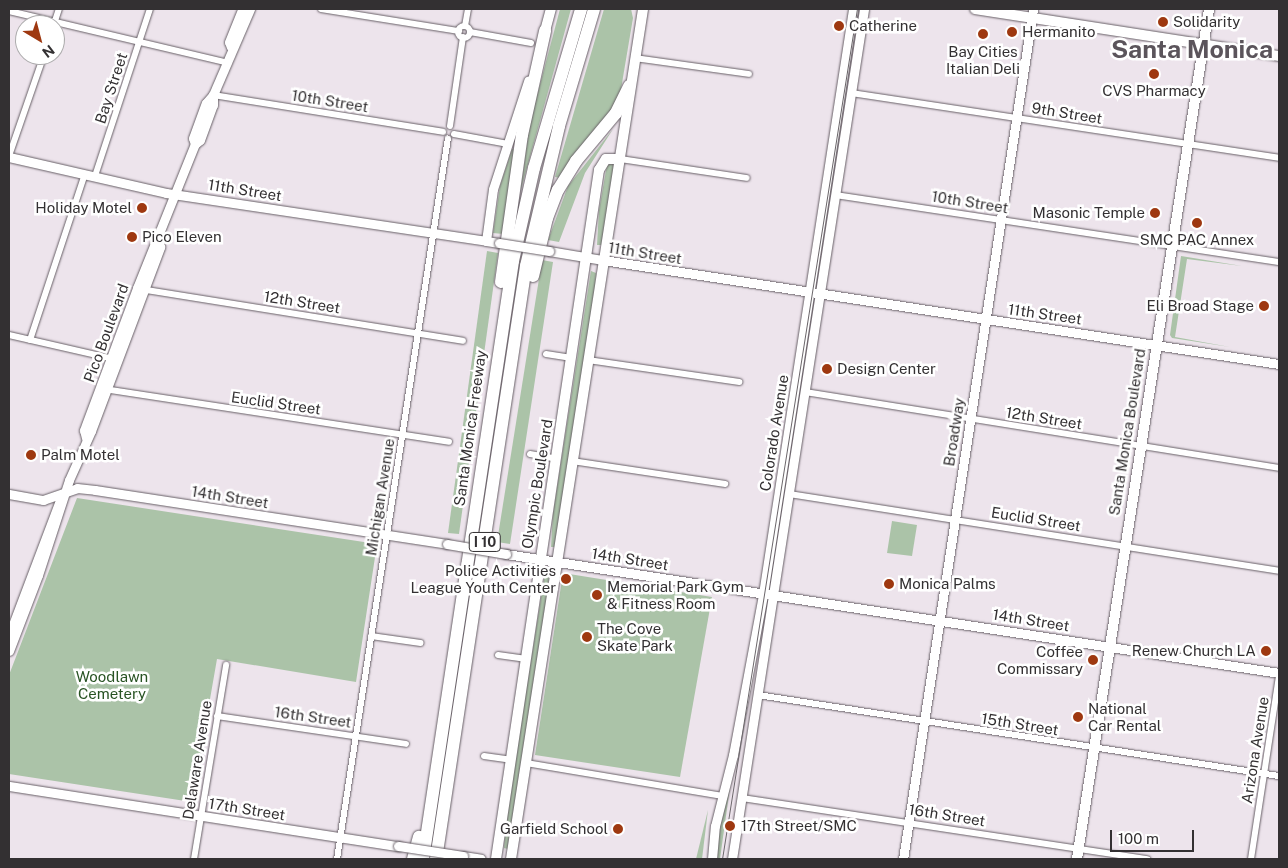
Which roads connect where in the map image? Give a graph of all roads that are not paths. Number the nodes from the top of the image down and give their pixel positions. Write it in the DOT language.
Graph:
graph roads {
  1 [pos="150,9"];
  2 [pos="242,9"];
  3 [pos="250,9"];
  4 [pos="321,9"];
  5 [pos="468,9"];
  6 [pos="551,9"];
  7 [pos="580,9"];
  8 [pos="594,9"];
  9 [pos="643,9"];
  10 [pos="853,9"];
  11 [pos="864,9"];
  12 [pos="975,9"];
  13 [pos="1208,9"];
  14 [pos="9,11"];
  15 [pos="1033,13"];
  16 [pos="24,15"];
  17 [pos="65,25"];
  18 [pos="465,26"];
  19 [pos="545,30"];
  20 [pos="459,31"];
  21 [pos="470,32"];
  22 [pos="463,37"];
  23 [pos="140,40"];
  24 [pos="531,42"];
  25 [pos="1203,44"];
  26 [pos="231,47"];
  27 [pos="1279,56"];
  28 [pos="634,58"];
  29 [pos="225,62"];
  30 [pos="41,65"];
  31 [pos="749,74"];
  32 [pos="629,86"];
  33 [pos="851,93"];
  34 [pos="213,95"];
  35 [pos="1017,117"];
  36 [pos="450,126"];
  37 [pos="443,132"];
  38 [pos="451,136"];
  39 [pos="508,144"];
  40 [pos="1188,144"];
  41 [pos="9,157"];
  42 [pos="1279,158"];
  43 [pos="620,159"];
  44 [pos="85,174"];
  45 [pos="95,176"];
  46 [pos="747,178"];
  47 [pos="176,195"];
  48 [pos="835,195"];
  49 [pos="1001,219"];
  50 [pos="433,233"];
  51 [pos="486,241"];
  52 [pos="1171,245"];
  53 [pos="588,258"];
  54 [pos="603,260"];
  55 [pos="1279,262"];
  56 [pos="140,289"];
  57 [pos="809,292"];
  58 [pos="820,294"];
  59 [pos="986,320"];
  60 [pos="518,326"];
  61 [pos="418,333"];
  62 [pos="9,335"];
  63 [pos="30,340"];
  64 [pos="463,341"];
  65 [pos="1156,345"];
  66 [pos="546,354"];
  67 [pos="572,358"];
  68 [pos="114,359"];
  69 [pos="588,360"];
  70 [pos="1279,364"];
  71 [pos="494,370"];
  72 [pos="739,382"];
  73 [pos="103,389"];
  74 [pos="805,392"];
  75 [pos="970,420"];
  76 [pos="402,434"];
  77 [pos="449,442"];
  78 [pos="1140,445"];
  79 [pos="530,454"];
  80 [pos="556,459"];
  81 [pos="572,461"];
  82 [pos="1279,468"];
  83 [pos="725,484"];
  84 [pos="9,494"];
  85 [pos="64,494"];
  86 [pos="789,494"];
  87 [pos="955,519"];
  88 [pos="387,534"];
  89 [pos="1125,546"];
  90 [pos="540,559"];
  91 [pos="556,562"];
  92 [pos="1279,571"];
  93 [pos="763,594"];
  94 [pos="773,595"];
  95 [pos="22,610"];
  96 [pos="939,620"];
  97 [pos="9,635"];
  98 [pos="371,636"];
  99 [pos="421,643"];
  100 [pos="1110,647"];
  101 [pos="9,651"];
  102 [pos="498,655"];
  103 [pos="525,659"];
  104 [pos="226,665"];
  105 [pos="1279,674"];
  106 [pos="758,695"];
  107 [pos="217,716"];
  108 [pos="924,721"];
  109 [pos="356,736"];
  110 [pos="440,740"];
  111 [pos="406,744"];
  112 [pos="1094,748"];
  113 [pos="484,756"];
  114 [pos="452,759"];
  115 [pos="511,760"];
  116 [pos="526,764"];
  117 [pos="1263,774"];
  118 [pos="1279,776"];
  119 [pos="9,786"];
  120 [pos="724,796"];
  121 [pos="742,798"];
  122 [pos="201,816"];
  123 [pos="908,822"];
  124 [pos="340,838"];
  125 [pos="1078,854"];
  126 [pos="194,859"];
  127 [pos="337,859"];
  128 [pos="413,859"];
  129 [pos="423,859"];
  130 [pos="436,859"];
  131 [pos="446,859"];
  132 [pos="481,859"];
  133 [pos="496,859"];
  134 [pos="511,859"];
  135 [pos="712,859"];
  136 [pos="732,859"];
  137 [pos="903,859"];
  138 [pos="1147,859"];
  139 [pos="1251,859"];
  1 -- 23 [label="street, Bay Street"];
  2 -- 26 [label="street, Pico Boulevard"];
  3 -- 26 [label="street, Pico Boulevard"];
  4 -- 20 [label="street"];
  5 -- 18 [label="street"];
  6 -- 19 [label="main road"];
  7 -- 71 [label="highway, Santa Monica Freeway / I 10"];
  8 -- 60 [label="highway, I 10"];
  9 -- 28 [label="main road, Olympic Boulevard"];
  10 -- 57 [label="street, Colorado Avenue"];
  11 -- 33 [label="street, Colorado Avenue"];
  12 -- 15 [label="main road"];
  13 -- 25 [label="main road, Santa Monica Boulevard"];
  14 -- 16 [label="street"];
  15 -- 25 [label="main road"];
  15 -- 35 [label="street, Broadway"];
  17 -- 23 [label="street"];
  18 -- 20 [label="street"];
  18 -- 21 [label="street"];
  19 -- 39 [label="street"];
  19 -- 71 [label="highway"];
  20 -- 22 [label="street"];
  21 -- 22 [label="street"];
  21 -- 24 [label="street"];
  22 -- 36 [label="street"];
  23 -- 29 [label="street"];
  23 -- 45 [label="street, Bay Street"];
  25 -- 27 [label="main road"];
  25 -- 40 [label="main road, Santa Monica Boulevard"];
  26 -- 29 [label="street, Pico Boulevard"];
  28 -- 31 [label="street"];
  28 -- 32 [label="main road, Olympic Boulevard"];
  29 -- 34 [label="street, Pico Boulevard"];
  30 -- 41 [label="street"];
  32 -- 43 [label="main road, Olympic Boulevard"];
  32 -- 60 [label="highway"];
  33 -- 35 [label="street, 9th Street"];
  33 -- 48 [label="street, Colorado Avenue"];
  34 -- 37 [label="street, 10th Street"];
  34 -- 47 [label="street, Pico Boulevard"];
  35 -- 40 [label="street, 9th Street"];
  35 -- 49 [label="street, Broadway"];
  36 -- 37 [label="street"];
  36 -- 38 [label="street"];
  37 -- 38 [label="street"];
  38 -- 39 [label="street"];
  38 -- 50 [label="street, Michigan Avenue"];
  39 -- 51 [label="street"];
  40 -- 42 [label="street, 9th Street"];
  40 -- 52 [label="main road, Santa Monica Boulevard"];
  41 -- 44 [label="street, 11th Street"];
  43 -- 46 [label="street"];
  43 -- 53 [label="main road, Olympic Boulevard"];
  43 -- 54 [label="main road, Olympic Boulevard"];
  44 -- 45 [label="street, 11th Street"];
  44 -- 63 [label="street"];
  45 -- 47 [label="street, 11th Street"];
  47 -- 50 [label="street, 11th Street"];
  47 -- 56 [label="street, Pico Boulevard"];
  48 -- 49 [label="street, 10th Street"];
  48 -- 58 [label="street, Colorado Avenue"];
  49 -- 52 [label="street, 10th Street"];
  49 -- 59 [label="street, Broadway"];
  50 -- 51 [label="street, 11th Street"];
  50 -- 61 [label="street, Michigan Avenue"];
  51 -- 53 [label="street, 11th Street, bridge"];
  52 -- 55 [label="street, 10th Street"];
  52 -- 65 [label="main road, Santa Monica Boulevard"];
  53 -- 54 [label="street, 11th Street"];
  53 -- 67 [label="main road, Olympic Boulevard"];
  54 -- 57 [label="street, 11th Street"];
  54 -- 69 [label="main road, Olympic Boulevard"];
  56 -- 61 [label="street, 12th Street"];
  56 -- 68 [label="street, Pico Boulevard"];
  57 -- 58 [label="street, 11th Street"];
  57 -- 93 [label="street, Colorado Avenue"];
  58 -- 59 [label="street, 11th Street"];
  58 -- 74 [label="street, Colorado Avenue"];
  59 -- 65 [label="street, 11th Street"];
  59 -- 75 [label="street, Broadway"];
  60 -- 114 [label="highway, I 10"];
  61 -- 64 [label="street, 12th Street"];
  61 -- 76 [label="street, Michigan Avenue"];
  62 -- 63 [label="street"];
  63 -- 68 [label="street"];
  65 -- 70 [label="street, 11th Street"];
  65 -- 78 [label="main road, Santa Monica Boulevard"];
  66 -- 67 [label="street"];
  67 -- 80 [label="main road, Olympic Boulevard"];
  68 -- 73 [label="street, Pico Boulevard"];
  69 -- 72 [label="street"];
  69 -- 81 [label="main road, Olympic Boulevard"];
  71 -- 110 [label="highway, Santa Monica Freeway / I 10"];
  73 -- 76 [label="street, Euclid Street"];
  73 -- 85 [label="street, Pico Boulevard"];
  74 -- 75 [label="street, 12th Street"];
  74 -- 86 [label="street, Colorado Avenue"];
  75 -- 78 [label="street, 12th Street"];
  75 -- 87 [label="street, Broadway"];
  76 -- 77 [label="street, Euclid Street"];
  76 -- 88 [label="street, Michigan Avenue"];
  78 -- 82 [label="street, 12th Street"];
  78 -- 89 [label="main road, Santa Monica Boulevard"];
  79 -- 80 [label="street"];
  80 -- 90 [label="main road, Olympic Boulevard"];
  81 -- 83 [label="street"];
  81 -- 91 [label="main road, Olympic Boulevard"];
  84 -- 85 [label="street, 14th Street"];
  85 -- 88 [label="street, 14th Street"];
  85 -- 95 [label="street, Pico Boulevard"];
  86 -- 87 [label="street, Euclid Street"];
  86 -- 94 [label="street, Colorado Avenue"];
  87 -- 89 [label="street, Euclid Street"];
  87 -- 96 [label="street, Broadway"];
  88 -- 90 [label="street, 14th Street, bridge"];
  88 -- 98 [label="street, Michigan Avenue"];
  89 -- 92 [label="street, Euclid Street"];
  89 -- 100 [label="main road, Santa Monica Boulevard"];
  90 -- 91 [label="street, 14th Street"];
  90 -- 103 [label="main road, Olympic Boulevard"];
  91 -- 93 [label="street, 14th Street"];
  91 -- 116 [label="main road, Olympic Boulevard"];
  93 -- 94 [label="street, 14th Street"];
  93 -- 120 [label="street, Colorado Avenue"];
  94 -- 96 [label="street, 14th Street"];
  94 -- 106 [label="street, Colorado Avenue"];
  95 -- 97 [label="street, Pico Boulevard"];
  95 -- 101 [label="street, Pico Boulevard"];
  96 -- 100 [label="street, 14th Street"];
  96 -- 108 [label="street, Broadway"];
  98 -- 99 [label="street"];
  98 -- 109 [label="street, Michigan Avenue"];
  100 -- 105 [label="street, 14th Street"];
  100 -- 112 [label="main road, Santa Monica Boulevard"];
  102 -- 103 [label="street"];
  103 -- 115 [label="main road, Olympic Boulevard"];
  104 -- 107 [label="street, Delaware Avenue"];
  105 -- 117 [label="street, Arizona Avenue"];
  106 -- 108 [label="street, 15th Street"];
  106 -- 121 [label="street, Colorado Avenue"];
  107 -- 109 [label="street, 16th Street"];
  107 -- 122 [label="street, Delaware Avenue"];
  108 -- 112 [label="street, 15th Street"];
  108 -- 123 [label="street, Broadway"];
  109 -- 111 [label="street, 16th Street"];
  109 -- 124 [label="street, Michigan Avenue"];
  110 -- 128 [label="highway"];
  110 -- 129 [label="highway, Santa Monica Freeway / I 10"];
  112 -- 117 [label="street, 15th Street"];
  112 -- 125 [label="main road, Santa Monica Boulevard"];
  113 -- 115 [label="street"];
  114 -- 130 [label="highway, I 10"];
  114 -- 131 [label="highway"];
  115 -- 133 [label="main road, Olympic Boulevard"];
  116 -- 120 [label="street"];
  116 -- 134 [label="main road, Olympic Boulevard"];
  117 -- 118 [label="street, 15th Street"];
  117 -- 139 [label="street, Arizona Avenue"];
  119 -- 122 [label="street, 17th Street"];
  120 -- 135 [label="street, Colorado Avenue"];
  121 -- 123 [label="street, 16th Street"];
  121 -- 136 [label="street, Colorado Avenue"];
  122 -- 124 [label="street, 17th Street"];
  122 -- 126 [label="street, Delaware Avenue"];
  123 -- 125 [label="street, 16th Street"];
  123 -- 137 [label="street, Broadway"];
  124 -- 127 [label="street, Michigan Avenue"];
  124 -- 132 [label="street, 17th Street, bridge"];
  125 -- 138 [label="street, 16th Street"];
}
